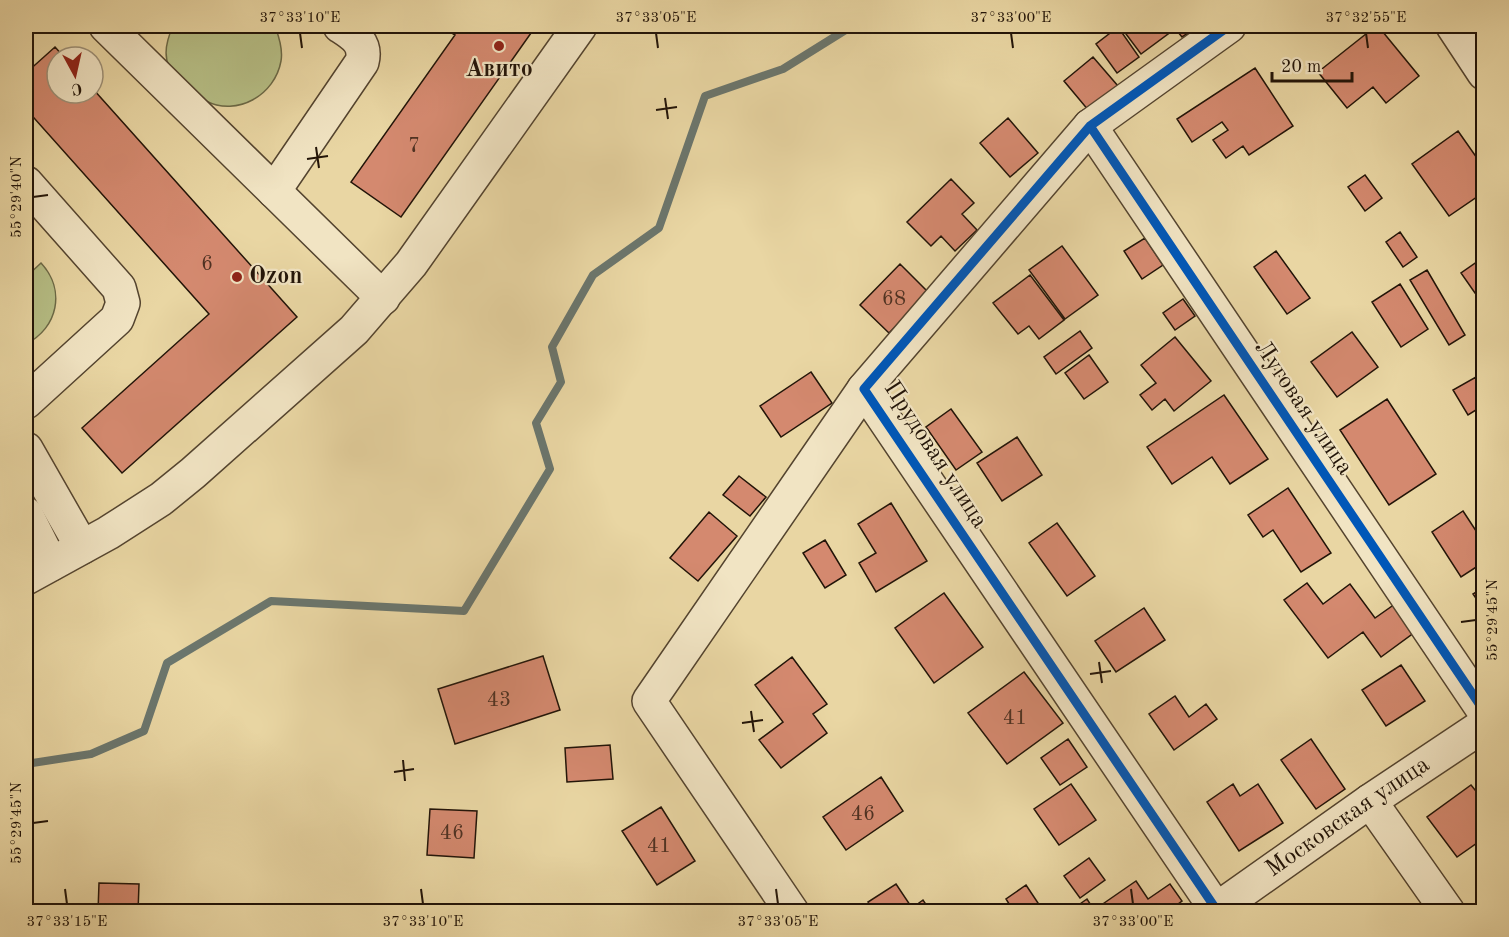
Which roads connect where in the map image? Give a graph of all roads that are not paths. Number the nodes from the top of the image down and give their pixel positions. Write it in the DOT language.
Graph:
graph roads {
  1 [pos="106,26"];
  2 [pos="340,26"];
  3 [pos="580,26"];
  4 [pos="1229,26"];
  5 [pos="1453,26"];
  6 [pos="1484,73"];
  7 [pos="1090,126"];
  8 [pos="26,183"];
  9 [pos="274,191"];
  10 [pos="383,298"];
  11 [pos="864,389"];
  12 [pos="26,402"];
  13 [pos="26,449"];
  14 [pos="26,514"];
  15 [pos="82,547"];
  16 [pos="38,571"];
  17 [pos="1484,711"];
  18 [pos="1484,725"];
  19 [pos="1370,801"];
  20 [pos="1216,911"];
  21 [pos="792,912"];
  22 [pos="1448,912"];
  1 -- 9 [label="street"];
  2 -- 9 [label="street"];
  3 -- 10 [label="street"];
  4 -- 7 [label="street, Прудовая улица"];
  5 -- 6 [label="street"];
  7 -- 11 [label="street, Прудовая улица"];
  7 -- 17 [label="street, Луговая улица"];
  8 -- 12 [label="street"];
  9 -- 10 [label="street"];
  10 -- 15 [label="street"];
  11 -- 20 [label="street, Прудовая улица"];
  11 -- 21 [label="street"];
  13 -- 15 [label="street"];
  14 -- 16 [label="street"];
  15 -- 16 [label="street"];
  18 -- 19 [label="street, Московская улица"];
  19 -- 20 [label="street, Московская улица"];
  19 -- 22 [label="street"];
}
